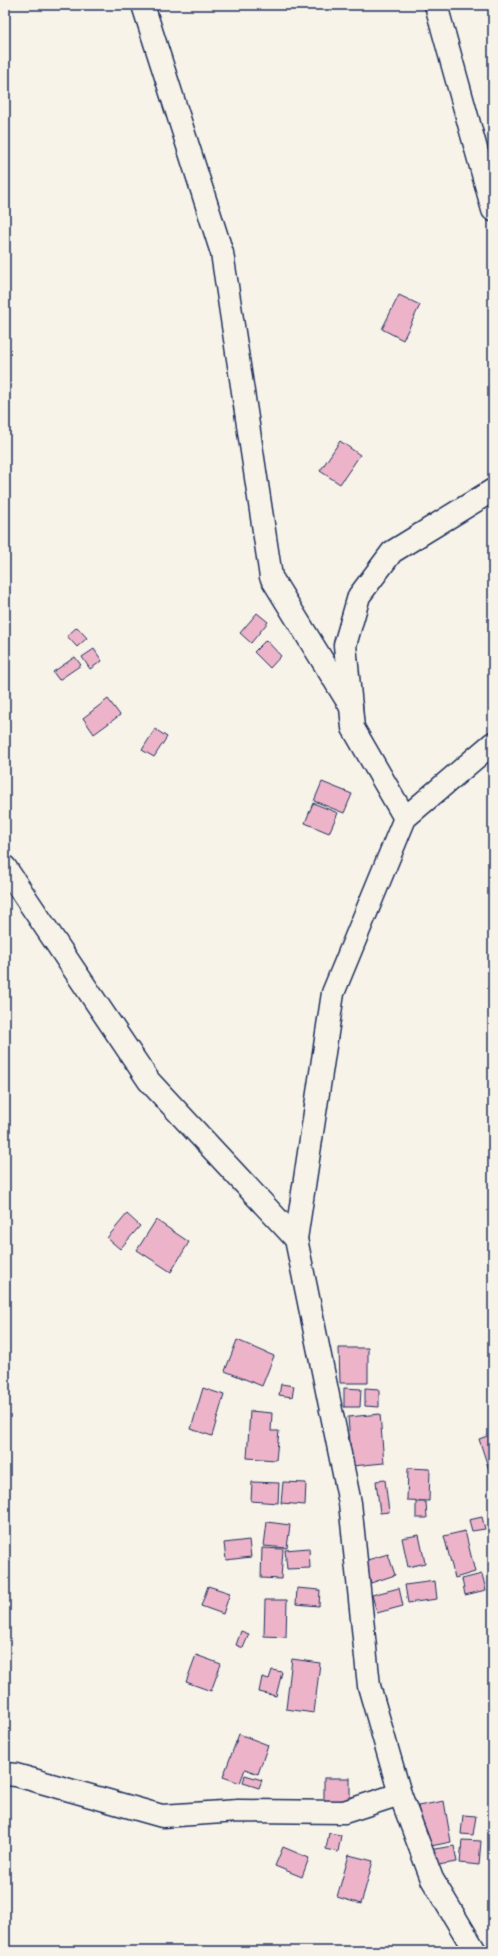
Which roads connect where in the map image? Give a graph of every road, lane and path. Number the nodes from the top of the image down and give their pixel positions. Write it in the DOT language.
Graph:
graph roads {
  1 [pos="143,5"];
  2 [pos="436,5"];
  3 [pos="493,210"];
  4 [pos="493,490"];
  5 [pos="351,707"];
  6 [pos="493,743"];
  7 [pos="405,818"];
  8 [pos="5,867"];
  9 [pos="296,1239"];
  10 [pos="5,1774"];
  11 [pos="400,1794"];
  12 [pos="469,1948"];
  1 -- 5 [label="street"];
  2 -- 3 [label="street"];
  4 -- 5 [label="street"];
  5 -- 7 [label="street"];
  6 -- 7 [label="street"];
  7 -- 9 [label="street"];
  8 -- 9 [label="street"];
  9 -- 11 [label="street"];
  10 -- 11 [label="street"];
  11 -- 12 [label="street"];
}
